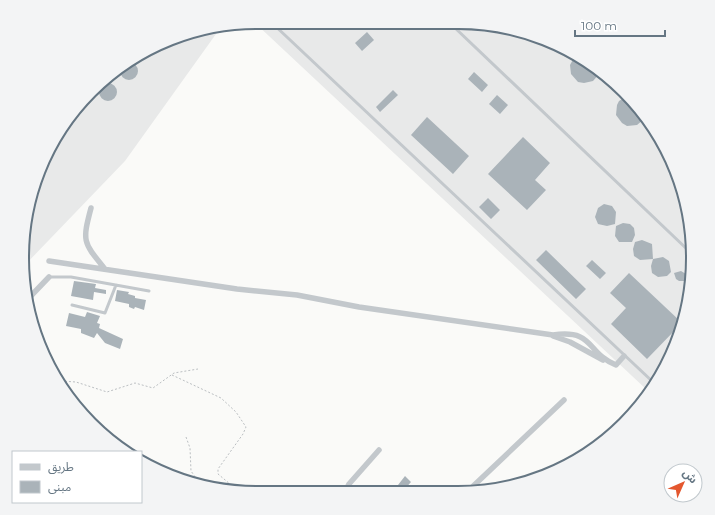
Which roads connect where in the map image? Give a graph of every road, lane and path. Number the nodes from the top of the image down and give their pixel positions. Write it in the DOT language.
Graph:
graph roads {
  1 [pos="278,29"];
  2 [pos="456,29"];
  3 [pos="91,208"];
  4 [pos="686,248"];
  5 [pos="49,261"];
  6 [pos="105,269"];
  7 [pos="49,277"];
  8 [pos="116,284"];
  9 [pos="149,291"];
  10 [pos="32,295"];
  11 [pos="72,305"];
  12 [pos="553,336"];
  13 [pos="624,356"];
  14 [pos="610,362"];
  15 [pos="198,369"];
  16 [pos="172,375"];
  17 [pos="650,379"];
  18 [pos="66,381"];
  19 [pos="564,400"];
  20 [pos="186,437"];
  21 [pos="379,450"];
  22 [pos="195,477"];
  23 [pos="230,484"];
  24 [pos="348,486"];
  25 [pos="473,486"];
  1 -- 13 [label="lane"];
  2 -- 4 [label="lane"];
  3 -- 6 [label="street"];
  5 -- 6 [label="street"];
  6 -- 12 [label="street"];
  7 -- 8 [label="lane"];
  7 -- 10 [label="street"];
  8 -- 9 [label="lane"];
  8 -- 11 [label="lane"];
  12 -- 14 [label="street"];
  12 -- 14 [label="street"];
  13 -- 14 [label="street"];
  13 -- 17 [label="lane"];
  15 -- 16 [label="path"];
  16 -- 18 [label="path"];
  16 -- 23 [label="path"];
  19 -- 25 [label="street"];
  20 -- 22 [label="path"];
  21 -- 24 [label="street"];
}
